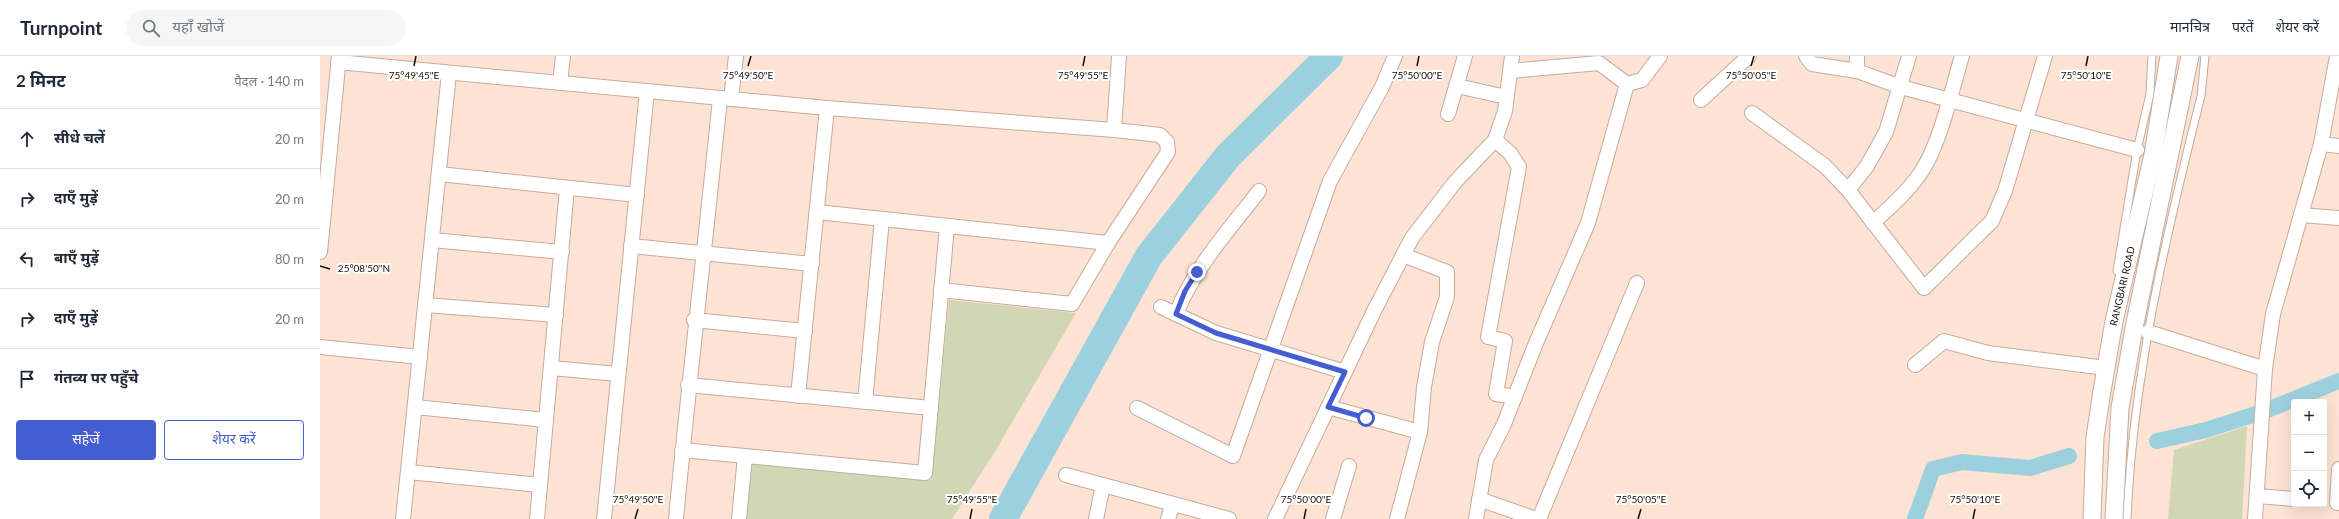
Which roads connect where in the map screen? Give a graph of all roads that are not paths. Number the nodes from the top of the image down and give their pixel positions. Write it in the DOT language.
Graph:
graph roads {
  1 [pos="563,56"];
  2 [pos="736,56"];
  3 [pos="1119,56"];
  4 [pos="1395,56"];
  5 [pos="1465,56"];
  6 [pos="1512,56"];
  7 [pos="1660,56"];
  8 [pos="1749,56"];
  9 [pos="1806,56"];
  10 [pos="1857,56"];
  11 [pos="1909,56"];
  12 [pos="1962,56"];
  13 [pos="2045,56"];
  14 [pos="2152,56"];
  15 [pos="2169,56"];
  16 [pos="2190,56"];
  17 [pos="2205,56"];
  18 [pos="2338,56"];
  19 [pos="1601,58"];
  20 [pos="338,59"];
  21 [pos="1510,71"];
  22 [pos="1857,71"];
  23 [pos="450,73"];
  24 [pos="560,83"];
  25 [pos="1627,84"];
  26 [pos="1458,86"];
  27 [pos="1901,87"];
  28 [pos="647,91"];
  29 [pos="1506,97"];
  30 [pos="726,99"];
  31 [pos="1949,99"];
  32 [pos="1701,100"];
  33 [pos="828,108"];
  34 [pos="1752,113"];
  35 [pos="1448,114"];
  36 [pos="2027,119"];
  37 [pos="1114,130"];
  38 [pos="1495,140"];
  39 [pos="2321,144"];
  40 [pos="2339,146"];
  41 [pos="2137,150"];
  42 [pos="439,174"];
  43 [pos="567,188"];
  44 [pos="1848,190"];
  45 [pos="1259,191"];
  46 [pos="637,195"];
  47 [pos="817,212"];
  48 [pos="2301,214"];
  49 [pos="2339,218"];
  50 [pos="882,219"];
  51 [pos="1873,223"];
  52 [pos="947,226"];
  53 [pos="432,240"];
  54 [pos="1108,243"];
  55 [pos="631,246"];
  56 [pos="320,252"];
  57 [pos="562,252"];
  58 [pos="704,253"];
  59 [pos="1403,255"];
  60 [pos="812,264"];
  61 [pos="1637,283"];
  62 [pos="942,290"];
  63 [pos="425,305"];
  64 [pos="1161,307"];
  65 [pos="1176,314"];
  66 [pos="556,315"];
  67 [pos="694,320"];
  68 [pos="805,331"];
  69 [pos="2148,332"];
  70 [pos="320,347"];
  71 [pos="1269,349"];
  72 [pos="420,358"];
  73 [pos="1915,366"];
  74 [pos="2098,367"];
  75 [pos="551,368"];
  76 [pos="2265,369"];
  77 [pos="1345,372"];
  78 [pos="618,374"];
  79 [pos="688,385"];
  80 [pos="798,396"];
  81 [pos="1515,397"];
  82 [pos="865,402"];
  83 [pos="415,407"];
  84 [pos="1328,407"];
  85 [pos="931,408"];
  86 [pos="1137,408"];
  87 [pos="546,420"];
  88 [pos="1420,432"];
  89 [pos="682,450"];
  90 [pos="745,456"];
  91 [pos="1349,466"];
  92 [pos="2339,469"];
  93 [pos="408,472"];
  94 [pos="1066,474"];
  95 [pos="540,485"];
  96 [pos="1103,485"];
  97 [pos="2257,496"];
  98 [pos="1479,499"];
  99 [pos="2291,499"];
  100 [pos="2333,502"];
  101 [pos="1173,504"];
  102 [pos="403,519"];
  103 [pos="537,519"];
  104 [pos="604,519"];
  105 [pos="676,519"];
  106 [pos="740,519"];
  107 [pos="1096,519"];
  108 [pos="1168,519"];
  109 [pos="1229,519"];
  110 [pos="1275,519"];
  111 [pos="1333,519"];
  112 [pos="1397,519"];
  113 [pos="1476,519"];
  114 [pos="1536,519"];
  115 [pos="1539,519"];
  116 [pos="2084,519"];
  117 [pos="2092,519"];
  118 [pos="2114,519"];
  119 [pos="2127,519"];
  120 [pos="2255,519"];
  1 -- 24 [label="street"];
  2 -- 30 [label="street"];
  3 -- 37 [label="street"];
  4 -- 71 [label="street"];
  5 -- 26 [label="street"];
  6 -- 21 [label="street"];
  7 -- 25 [label="street"];
  8 -- 32 [label="street"];
  9 -- 22 [label="street"];
  10 -- 22 [label="street"];
  11 -- 27 [label="street"];
  12 -- 31 [label="street"];
  13 -- 36 [label="street"];
  14 -- 41 [label="lane"];
  15 -- 117 [label="street, RANGBARI ROAD"];
  16 -- 118 [label="street, RANGBARI ROAD"];
  17 -- 69 [label="lane"];
  18 -- 39 [label="street"];
  19 -- 21 [label="street"];
  19 -- 25 [label="street"];
  20 -- 23 [label="street"];
  20 -- 56 [label="street"];
  21 -- 29 [label="street"];
  22 -- 27 [label="street"];
  23 -- 24 [label="street"];
  23 -- 42 [label="street"];
  24 -- 28 [label="street"];
  25 -- 81 [label="street"];
  26 -- 29 [label="street"];
  26 -- 35 [label="street"];
  27 -- 31 [label="street"];
  27 -- 44 [label="street"];
  28 -- 30 [label="street"];
  28 -- 46 [label="street"];
  29 -- 38 [label="street"];
  30 -- 33 [label="street"];
  30 -- 58 [label="street"];
  31 -- 36 [label="street"];
  31 -- 51 [label="street"];
  33 -- 37 [label="street"];
  33 -- 47 [label="street"];
  34 -- 44 [label="street"];
  36 -- 41 [label="street"];
  36 -- 51 [label="street"];
  37 -- 54 [label="street"];
  38 -- 59 [label="street"];
  38 -- 81 [label="street"];
  39 -- 40 [label="street"];
  39 -- 48 [label="street"];
  41 -- 74 [label="lane"];
  42 -- 43 [label="street"];
  42 -- 53 [label="street"];
  43 -- 46 [label="street"];
  43 -- 57 [label="street"];
  44 -- 51 [label="street"];
  45 -- 65 [label="street"];
  46 -- 55 [label="street"];
  47 -- 50 [label="street"];
  47 -- 60 [label="street"];
  48 -- 49 [label="street"];
  48 -- 76 [label="street"];
  50 -- 52 [label="street"];
  50 -- 82 [label="street"];
  52 -- 54 [label="street"];
  52 -- 62 [label="street"];
  53 -- 57 [label="street"];
  53 -- 63 [label="street"];
  54 -- 62 [label="street"];
  55 -- 58 [label="street"];
  55 -- 78 [label="street"];
  57 -- 66 [label="street"];
  58 -- 60 [label="street"];
  58 -- 67 [label="street"];
  59 -- 77 [label="street"];
  59 -- 88 [label="street"];
  60 -- 68 [label="street"];
  61 -- 115 [label="street"];
  62 -- 85 [label="street"];
  63 -- 66 [label="street"];
  63 -- 72 [label="street"];
  64 -- 65 [label="street"];
  65 -- 71 [label="street"];
  66 -- 75 [label="street"];
  67 -- 68 [label="street"];
  67 -- 79 [label="street"];
  68 -- 80 [label="street"];
  69 -- 76 [label="street"];
  69 -- 119 [label="lane"];
  70 -- 72 [label="street"];
  71 -- 77 [label="street"];
  71 -- 86 [label="street"];
  72 -- 83 [label="street"];
  73 -- 74 [label="street"];
  74 -- 116 [label="lane"];
  75 -- 78 [label="street"];
  75 -- 87 [label="street"];
  76 -- 97 [label="street"];
  77 -- 84 [label="street"];
  78 -- 104 [label="street"];
  79 -- 80 [label="street"];
  79 -- 89 [label="street"];
  80 -- 82 [label="street"];
  81 -- 98 [label="street"];
  82 -- 85 [label="street"];
  83 -- 87 [label="street"];
  83 -- 93 [label="street"];
  84 -- 88 [label="street"];
  84 -- 110 [label="street"];
  85 -- 90 [label="street"];
  87 -- 95 [label="street"];
  88 -- 112 [label="street"];
  89 -- 90 [label="street"];
  89 -- 105 [label="street"];
  90 -- 106 [label="street"];
  91 -- 111 [label="street"];
  92 -- 100 [label="street"];
  93 -- 95 [label="street"];
  93 -- 102 [label="street"];
  94 -- 96 [label="street"];
  95 -- 103 [label="street"];
  96 -- 101 [label="street"];
  96 -- 107 [label="street"];
  97 -- 99 [label="street"];
  97 -- 120 [label="street"];
  98 -- 113 [label="street"];
  98 -- 114 [label="street"];
  101 -- 108 [label="street"];
  101 -- 109 [label="street"];
}
